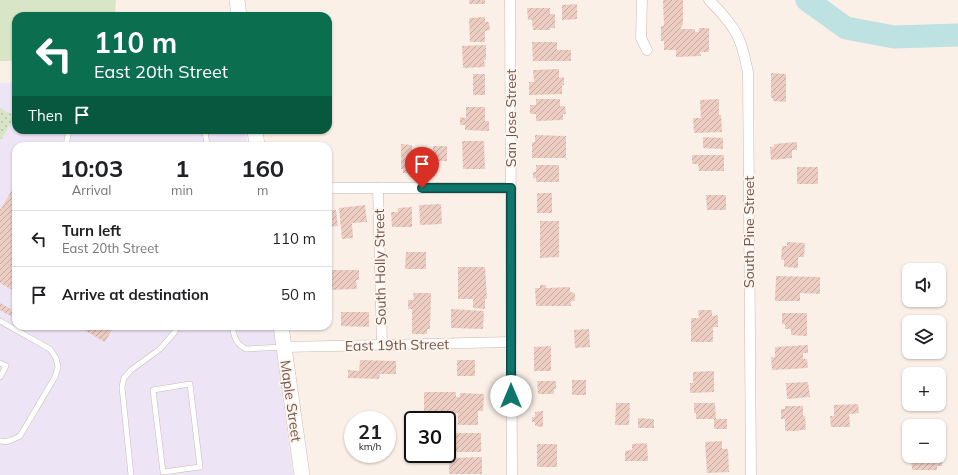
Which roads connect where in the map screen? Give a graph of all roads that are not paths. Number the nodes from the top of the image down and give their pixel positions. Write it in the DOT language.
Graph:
graph roads {
  1 [pos="237,0"];
  2 [pos="510,0"];
  3 [pos="642,0"];
  4 [pos="709,0"];
  5 [pos="238,12"];
  6 [pos="647,50"];
  7 [pos="332,188"];
  8 [pos="378,188"];
  9 [pos="511,188"];
  10 [pos="0,320"];
  11 [pos="12,327"];
  12 [pos="17,330"];
  13 [pos="176,330"];
  14 [pos="233,330"];
  15 [pos="282,330"];
  16 [pos="511,342"];
  17 [pos="382,345"];
  18 [pos="284,346"];
  19 [pos="0,363"];
  20 [pos="0,377"];
  21 [pos="0,441"];
  22 [pos="184,472"];
  23 [pos="131,475"];
  24 [pos="302,475"];
  25 [pos="512,475"];
  26 [pos="751,475"];
  1 -- 5 [label="street"];
  2 -- 9 [label="street, San Jose Street"];
  3 -- 6 [label="street"];
  4 -- 26 [label="street, South Pine Street"];
  7 -- 8 [label="street"];
  8 -- 9 [label="street"];
  8 -- 17 [label="street, South Holly Street"];
  9 -- 16 [label="street, San Jose Street"];
  10 -- 11 [label="lane"];
  12 -- 21 [label="lane"];
  13 -- 23 [label="lane"];
  14 -- 18 [label="lane"];
  15 -- 18 [label="street, Maple Street"];
  16 -- 17 [label="street, East 19th Street"];
  16 -- 25 [label="street, San Jose Street"];
  17 -- 18 [label="street, East 19th Street"];
  18 -- 24 [label="street, Maple Street"];
  19 -- 20 [label="lane"];
  22 -- 22 [label="lane"];
}
